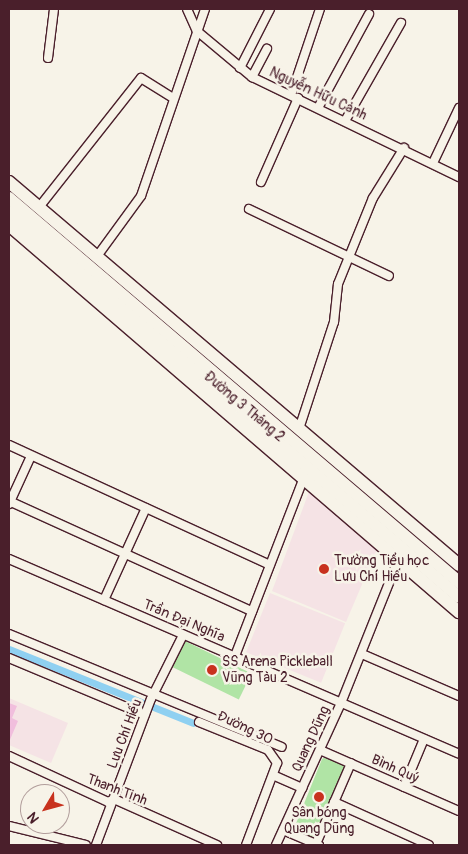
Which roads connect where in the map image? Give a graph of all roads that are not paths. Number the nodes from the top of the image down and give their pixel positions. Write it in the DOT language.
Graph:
graph roads {
  1 [pos="54,9"];
  2 [pos="187,9"];
  3 [pos="205,9"];
  4 [pos="270,9"];
  5 [pos="320,9"];
  6 [pos="369,14"];
  7 [pos="401,23"];
  8 [pos="197,31"];
  9 [pos="267,49"];
  10 [pos="48,58"];
  11 [pos="240,68"];
  12 [pos="252,77"];
  13 [pos="291,94"];
  14 [pos="173,98"];
  15 [pos="298,98"];
  16 [pos="318,108"];
  17 [pos="459,108"];
  18 [pos="345,121"];
  19 [pos="404,148"];
  20 [pos="433,163"];
  21 [pos="459,177"];
  22 [pos="9,182"];
  23 [pos="261,182"];
  24 [pos="9,198"];
  25 [pos="40,206"];
  26 [pos="249,209"];
  27 [pos="9,212"];
  28 [pos="9,225"];
  29 [pos="350,254"];
  30 [pos="98,256"];
  31 [pos="389,276"];
  32 [pos="299,429"];
  33 [pos="9,445"];
  34 [pos="277,448"];
  35 [pos="314,450"];
  36 [pos="31,456"];
  37 [pos="306,472"];
  38 [pos="9,502"];
  39 [pos="146,508"];
  40 [pos="125,553"];
  41 [pos="399,558"];
  42 [pos="9,559"];
  43 [pos="270,565"];
  44 [pos="459,565"];
  45 [pos="459,582"];
  46 [pos="459,597"];
  47 [pos="104,600"];
  48 [pos="252,611"];
  49 [pos="459,612"];
  50 [pos="9,634"];
  51 [pos="183,634"];
  52 [pos="362,654"];
  53 [pos="235,656"];
  54 [pos="9,658"];
  55 [pos="153,696"];
  56 [pos="459,696"];
  57 [pos="341,703"];
  58 [pos="146,713"];
  59 [pos="200,722"];
  60 [pos="424,739"];
  61 [pos="282,747"];
  62 [pos="320,750"];
  63 [pos="459,754"];
  64 [pos="9,756"];
  65 [pos="350,764"];
  66 [pos="275,776"];
  67 [pos="404,787"];
  68 [pos="302,788"];
  69 [pos="114,799"];
  70 [pos="334,802"];
  71 [pos="459,811"];
  72 [pos="9,826"];
  73 [pos="282,830"];
  74 [pos="419,843"];
  75 [pos="317,844"];
  76 [pos="86,845"];
  77 [pos="96,845"];
  78 [pos="217,845"];
  79 [pos="246,845"];
  80 [pos="276,845"];
  81 [pos="429,845"];
  1 -- 10 [label="street"];
  2 -- 8 [label="street, Nguyễn Hữu Cảnh"];
  3 -- 8 [label="street"];
  4 -- 11 [label="street"];
  5 -- 13 [label="street"];
  6 -- 16 [label="street"];
  7 -- 18 [label="street"];
  8 -- 11 [label="street, Nguyễn Hữu Cảnh"];
  8 -- 14 [label="street"];
  9 -- 12 [label="street"];
  11 -- 12 [label="street, Nguyễn Hữu Cảnh"];
  12 -- 13 [label="street, Nguyễn Hữu Cảnh"];
  13 -- 15 [label="street, Nguyễn Hữu Cảnh"];
  14 -- 25 [label="street"];
  14 -- 30 [label="street"];
  15 -- 16 [label="street, Nguyễn Hữu Cảnh"];
  15 -- 23 [label="street"];
  16 -- 18 [label="street, Nguyễn Hữu Cảnh"];
  17 -- 20 [label="street"];
  18 -- 19 [label="street, Nguyễn Hữu Cảnh"];
  19 -- 20 [label="street, Nguyễn Hữu Cảnh"];
  19 -- 29 [label="street"];
  20 -- 21 [label="street, Nguyễn Hữu Cảnh"];
  22 -- 25 [label="main road, Đường 3 Tháng 2"];
  24 -- 35 [label="main road, Đường 3 Tháng 2"];
  25 -- 30 [label="main road, Đường 3 Tháng 2"];
  26 -- 29 [label="street"];
  27 -- 34 [label="main road, Đường 3 Tháng 2"];
  28 -- 34 [label="main road, Đường 3 Tháng 2"];
  29 -- 31 [label="street"];
  29 -- 32 [label="street"];
  30 -- 32 [label="main road, Đường 3 Tháng 2"];
  32 -- 35 [label="main road, Đường 3 Tháng 2"];
  33 -- 36 [label="street"];
  34 -- 37 [label="main road, Đường 3 Tháng 2"];
  35 -- 44 [label="main road, Đường 3 Tháng 2"];
  35 -- 45 [label="main road, Đường 3 Tháng 2"];
  36 -- 38 [label="street"];
  36 -- 39 [label="street"];
  37 -- 41 [label="main road, Đường 3 Tháng 2"];
  37 -- 43 [label="street"];
  37 -- 46 [label="main road, Đường 3 Tháng 2"];
  38 -- 40 [label="street"];
  39 -- 40 [label="street"];
  39 -- 43 [label="street"];
  40 -- 47 [label="street"];
  40 -- 48 [label="street"];
  41 -- 49 [label="main road, Đường 3 Tháng 2"];
  41 -- 52 [label="street, Quang Dũng"];
  42 -- 47 [label="street, Trần Đại Nghĩa"];
  43 -- 48 [label="street"];
  47 -- 51 [label="street, Trần Đại Nghĩa"];
  48 -- 53 [label="street"];
  50 -- 55 [label="street"];
  51 -- 53 [label="street, Trần Đại Nghĩa"];
  51 -- 55 [label="street, Lưu Chí Hiếu"];
  52 -- 56 [label="street"];
  52 -- 57 [label="street, Quang Dũng"];
  53 -- 57 [label="street, Trần Đại Nghĩa"];
  54 -- 58 [label="street"];
  55 -- 58 [label="street, Lưu Chí Hiếu"];
  55 -- 61 [label="street"];
  57 -- 60 [label="street, Trần Đại Nghĩa"];
  57 -- 62 [label="street, Quang Dũng"];
  58 -- 69 [label="street, Lưu Chí Hiếu"];
  59 -- 66 [label="street, Đường 30"];
  60 -- 63 [label="street, Trần Đại Nghĩa"];
  60 -- 67 [label="street"];
  62 -- 65 [label="street, Bình Quý"];
  62 -- 68 [label="street, Quang Dũng"];
  64 -- 69 [label="street, Thanh Tịnh"];
  65 -- 67 [label="street, Bình Quý"];
  65 -- 70 [label="street"];
  66 -- 68 [label="street"];
  66 -- 79 [label="street"];
  67 -- 71 [label="street, Bình Quý"];
  68 -- 73 [label="street, Quang Dũng"];
  69 -- 77 [label="street, Lưu Chí Hiếu"];
  69 -- 78 [label="street, Thanh Tịnh"];
  70 -- 74 [label="street"];
  70 -- 75 [label="street"];
  72 -- 76 [label="street"];
  73 -- 75 [label="street"];
  73 -- 80 [label="street, Quang Dũng"];
  74 -- 81 [label="street"];
}
